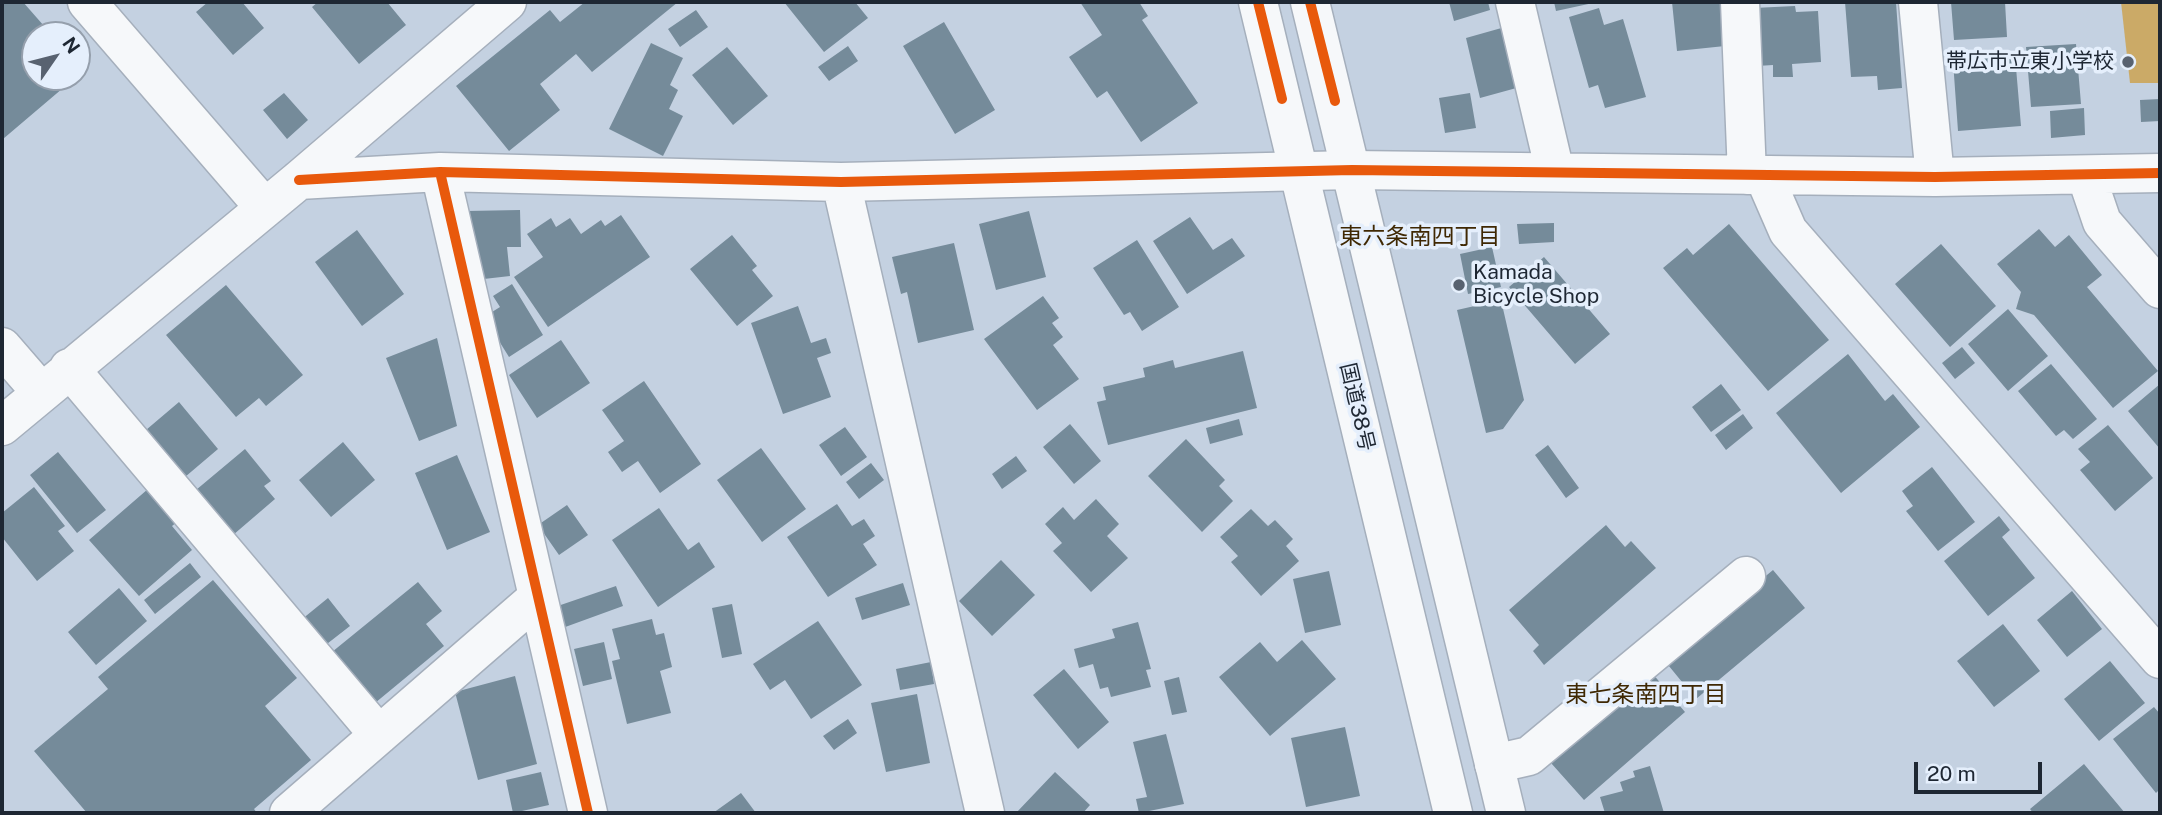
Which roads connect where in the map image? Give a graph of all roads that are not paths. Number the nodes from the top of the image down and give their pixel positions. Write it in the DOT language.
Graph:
graph roads {
  1 [pos="87,2"];
  2 [pos="507,2"];
  3 [pos="1258,2"];
  4 [pos="1310,2"];
  5 [pos="1515,2"];
  6 [pos="1740,2"];
  7 [pos="1918,2"];
  8 [pos="1352,170"];
  9 [pos="1300,171"];
  10 [pos="440,172"];
  11 [pos="1555,172"];
  12 [pos="2160,173"];
  13 [pos="2086,175"];
  14 [pos="1756,176"];
  15 [pos="1935,177"];
  16 [pos="299,180"];
  17 [pos="841,182"];
  18 [pos="265,208"];
  19 [pos="2160,289"];
  20 [pos="2,347"];
  21 [pos="55,380"];
  22 [pos="2,426"];
  23 [pos="1746,576"];
  24 [pos="538,597"];
  25 [pos="2160,660"];
  26 [pos="379,735"];
  27 [pos="1494,765"];
  28 [pos="289,813"];
  29 [pos="588,813"];
  30 [pos="985,813"];
  31 [pos="1453,813"];
  32 [pos="1506,813"];
  1 -- 18 [label="main road"];
  2 -- 16 [label="main road"];
  3 -- 9 [label="main road, 国道38号"];
  4 -- 8 [label="main road"];
  5 -- 11 [label="main road"];
  6 -- 14 [label="main road"];
  7 -- 15 [label="main road"];
  8 -- 9 [label="main road"];
  8 -- 11 [label="main road"];
  8 -- 27 [label="main road"];
  9 -- 17 [label="main road"];
  9 -- 31 [label="main road, 国道38号"];
  10 -- 16 [label="main road"];
  10 -- 17 [label="main road"];
  10 -- 24 [label="main road"];
  11 -- 14 [label="main road"];
  12 -- 13 [label="main road"];
  13 -- 15 [label="main road"];
  13 -- 19 [label="main road"];
  14 -- 15 [label="main road"];
  14 -- 25 [label="main road"];
  16 -- 18 [label="main road"];
  17 -- 30 [label="main road"];
  18 -- 21 [label="main road"];
  20 -- 21 [label="main road"];
  21 -- 22 [label="main road"];
  21 -- 26 [label="main road"];
  23 -- 27 [label="main road"];
  24 -- 26 [label="main road"];
  24 -- 29 [label="main road"];
  26 -- 28 [label="main road"];
  27 -- 32 [label="main road"];
}
